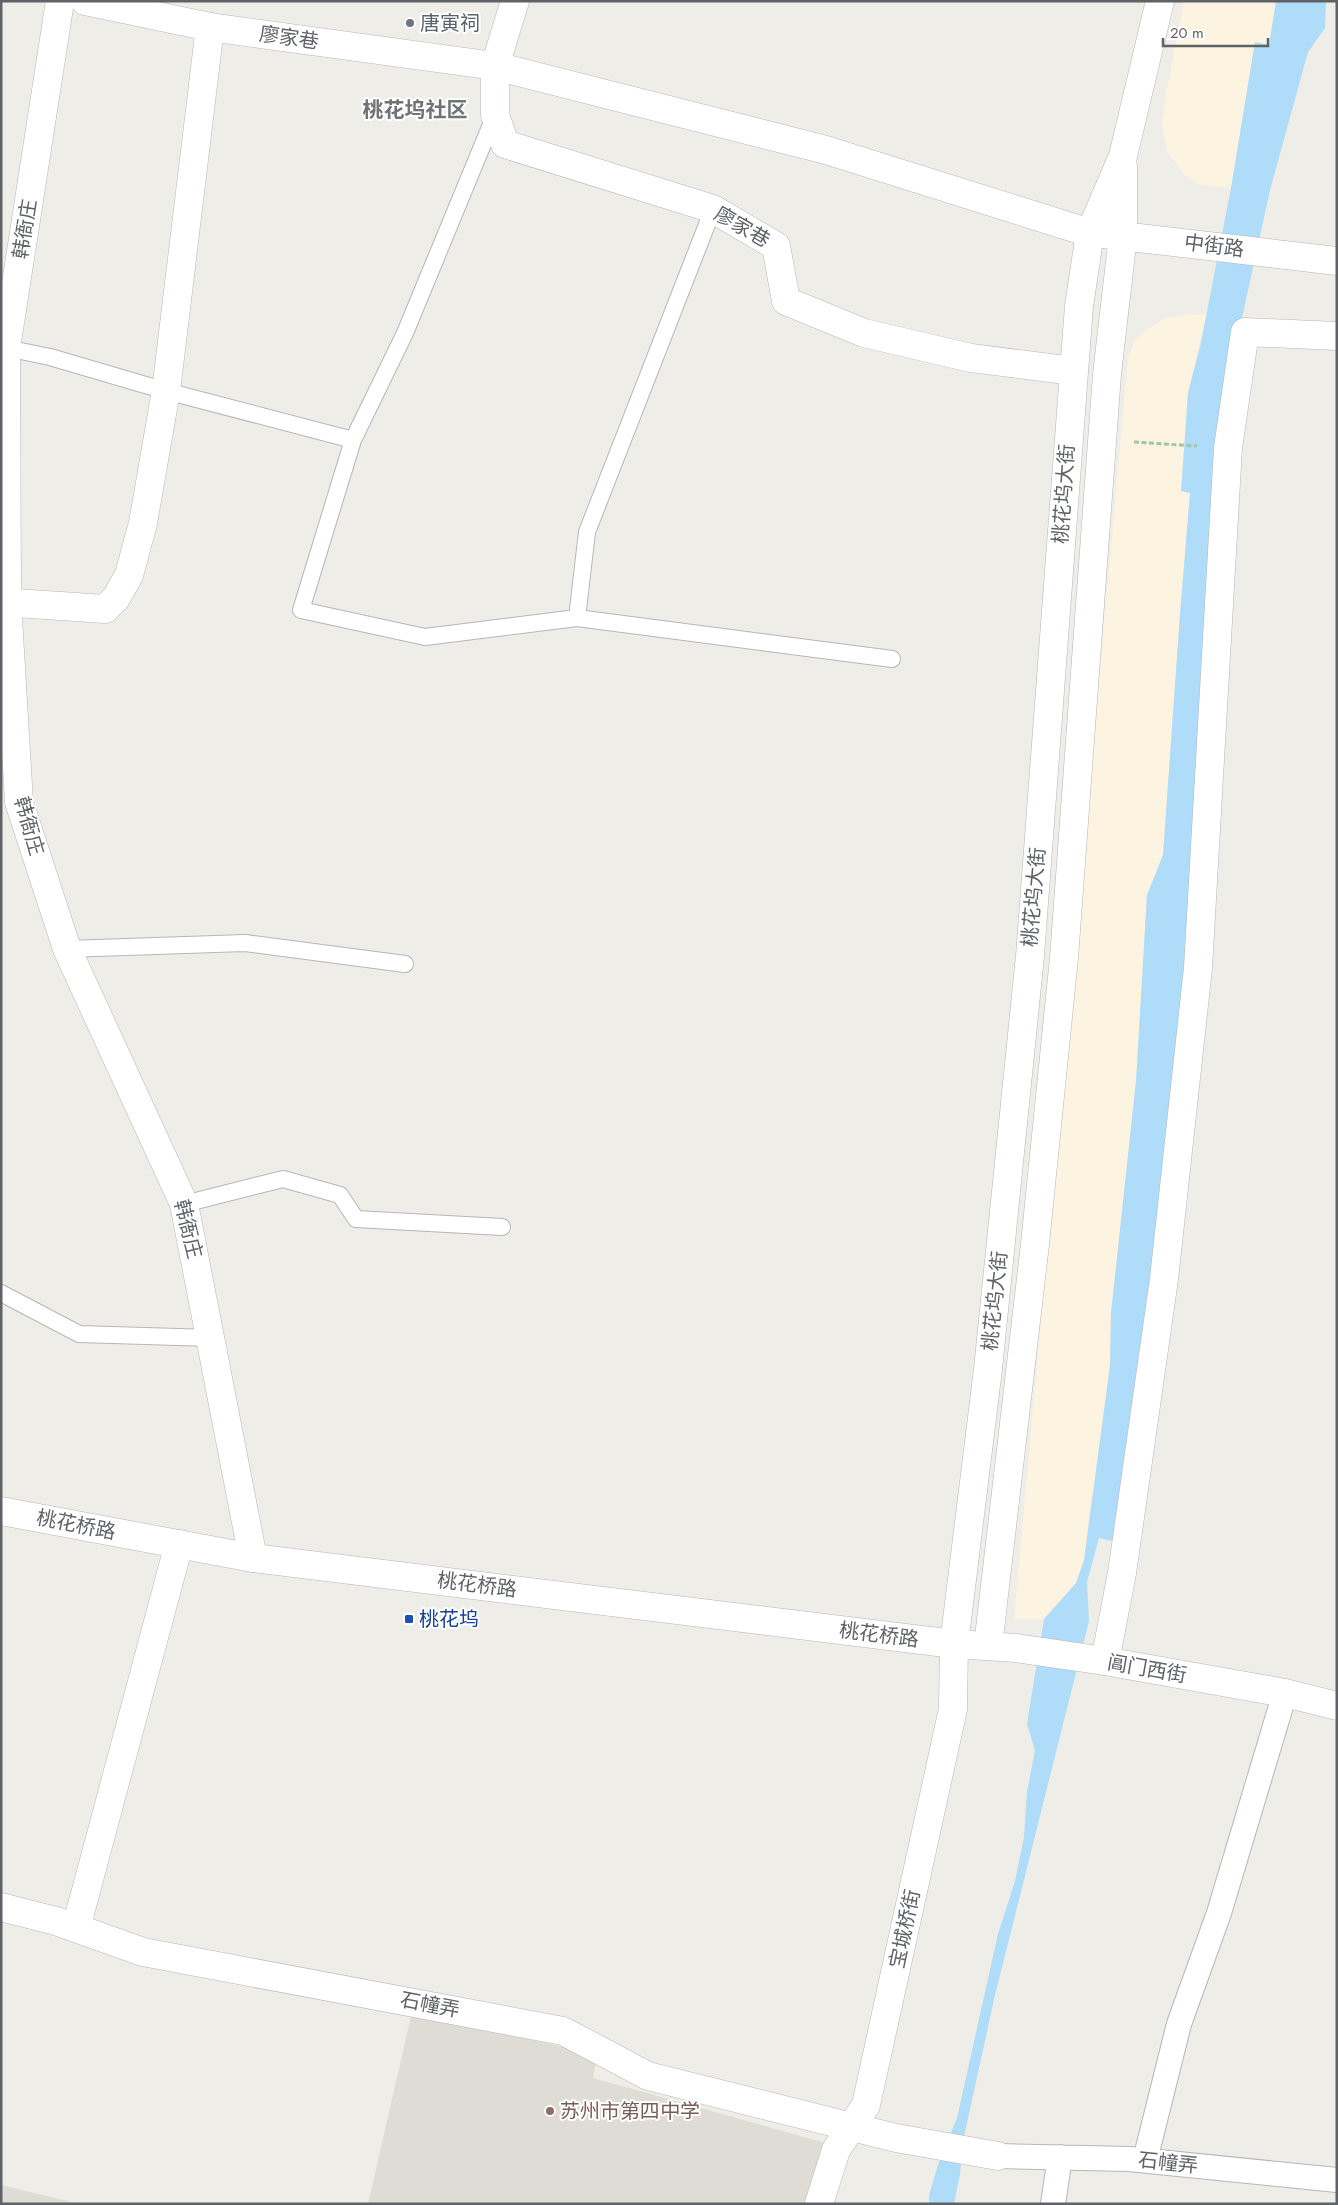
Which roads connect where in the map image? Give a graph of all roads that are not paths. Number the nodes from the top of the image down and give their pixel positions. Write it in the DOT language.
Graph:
graph roads {
  1 [pos="60,1"];
  2 [pos="85,1"];
  3 [pos="515,1"];
  4 [pos="1160,1"];
  5 [pos="210,27"];
  6 [pos="495,66"];
  7 [pos="495,115"];
  8 [pos="1123,156"];
  9 [pos="714,209"];
  10 [pos="1090,233"];
  11 [pos="1123,236"];
  12 [pos="1337,260"];
  13 [pos="1337,336"];
  14 [pos="6,348"];
  15 [pos="1073,371"];
  16 [pos="166,391"];
  17 [pos="353,440"];
  18 [pos="4,602"];
  19 [pos="577,618"];
  20 [pos="892,660"];
  21 [pos="67,949"];
  22 [pos="405,964"];
  23 [pos="184,1204"];
  24 [pos="502,1228"];
  25 [pos="1,1293"];
  26 [pos="211,1338"];
  27 [pos="1,1511"];
  28 [pos="179,1544"];
  29 [pos="253,1558"];
  30 [pos="954,1644"];
  31 [pos="988,1646"];
  32 [pos="1097,1660"];
  33 [pos="1285,1693"];
  34 [pos="1337,1706"];
  35 [pos="1,1907"];
  36 [pos="76,1928"];
  37 [pos="852,2126"];
  38 [pos="998,2156"];
  39 [pos="1060,2157"];
  40 [pos="1145,2160"];
  41 [pos="1337,2180"];
  42 [pos="819,2204"];
  43 [pos="1053,2204"];
  1 -- 14 [label="street, 韩衙庄"];
  2 -- 5 [label="street, 廖家巷"];
  3 -- 6 [label="street"];
  4 -- 8 [label="street, 桃花坞大街"];
  5 -- 6 [label="street, 廖家巷"];
  5 -- 16 [label="street"];
  6 -- 7 [label="street, 廖家巷"];
  6 -- 10 [label="street, 廖家巷"];
  7 -- 9 [label="street, 廖家巷"];
  7 -- 17 [label="lane"];
  8 -- 10 [label="street, 桃花坞大街"];
  8 -- 11 [label="street, 桃花坞大街"];
  9 -- 15 [label="street, 廖家巷"];
  9 -- 19 [label="lane"];
  10 -- 11 [label="street, 中街路"];
  10 -- 15 [label="street, 桃花坞大街"];
  11 -- 12 [label="street, 中街路"];
  11 -- 31 [label="street, 桃花坞大街"];
  13 -- 32 [label="street"];
  14 -- 16 [label="lane"];
  14 -- 18 [label="street, 韩衙庄"];
  15 -- 30 [label="street, 桃花坞大街"];
  16 -- 17 [label="lane"];
  16 -- 18 [label="street"];
  17 -- 19 [label="lane"];
  18 -- 21 [label="street, 韩衙庄"];
  19 -- 20 [label="lane"];
  21 -- 22 [label="lane"];
  21 -- 23 [label="street, 韩衙庄"];
  23 -- 24 [label="lane"];
  23 -- 26 [label="street, 韩衙庄"];
  25 -- 26 [label="lane"];
  26 -- 29 [label="street, 韩衙庄"];
  27 -- 28 [label="street, 桃花桥路"];
  28 -- 29 [label="street, 桃花桥路"];
  28 -- 36 [label="street"];
  29 -- 30 [label="street, 桃花桥路"];
  30 -- 31 [label="street, 阊门西街"];
  30 -- 37 [label="street, 宝城桥街"];
  31 -- 32 [label="street, 阊门西街"];
  32 -- 33 [label="street, 阊门西街"];
  33 -- 34 [label="street, 阊门西街"];
  33 -- 40 [label="street"];
  35 -- 36 [label="street, 石幢弄"];
  36 -- 37 [label="street, 石幢弄"];
  37 -- 38 [label="street, 石幢弄"];
  37 -- 42 [label="street, 宝城桥街"];
  38 -- 39 [label="street, 石幢弄"];
  39 -- 40 [label="street, 石幢弄"];
  39 -- 43 [label="street"];
  40 -- 41 [label="street, 石幢弄"];
}
